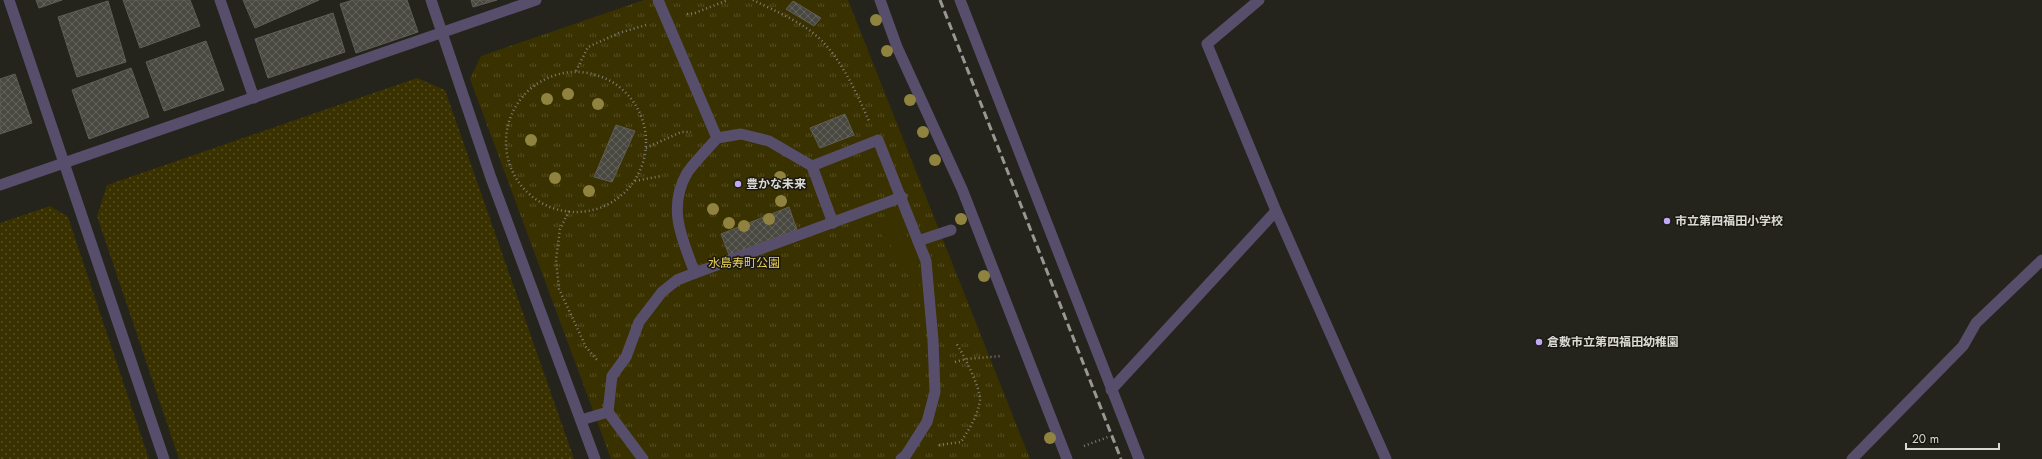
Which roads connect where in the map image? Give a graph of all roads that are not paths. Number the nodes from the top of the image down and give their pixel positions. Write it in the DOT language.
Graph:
graph roads {
  1 [pos="10,0"];
  2 [pos="220,0"];
  3 [pos="431,0"];
  4 [pos="536,0"];
  5 [pos="658,0"];
  6 [pos="880,0"];
  7 [pos="960,0"];
  8 [pos="1259,0"];
  9 [pos="443,32"];
  10 [pos="254,98"];
  11 [pos="717,138"];
  12 [pos="65,164"];
  13 [pos="812,166"];
  14 [pos="0,185"];
  15 [pos="902,197"];
  16 [pos="1276,211"];
  17 [pos="833,223"];
  18 [pos="951,230"];
  19 [pos="918,241"];
  20 [pos="2042,260"];
  21 [pos="695,273"];
  22 [pos="1111,390"];
  23 [pos="608,412"];
  24 [pos="581,420"];
  25 [pos="164,459"];
  26 [pos="595,459"];
  27 [pos="643,459"];
  28 [pos="901,459"];
  29 [pos="1067,459"];
  30 [pos="1139,459"];
  31 [pos="1386,459"];
  32 [pos="1852,459"];
  1 -- 12 [label="street"];
  2 -- 10 [label="street"];
  3 -- 9 [label="street"];
  4 -- 9 [label="street"];
  5 -- 11 [label="street"];
  6 -- 29 [label="street"];
  7 -- 22 [label="street"];
  8 -- 16 [label="street"];
  9 -- 10 [label="street"];
  9 -- 24 [label="street"];
  10 -- 12 [label="street"];
  11 -- 13 [label="street"];
  11 -- 21 [label="street"];
  12 -- 14 [label="street"];
  12 -- 25 [label="street"];
  13 -- 15 [label="street"];
  13 -- 17 [label="street"];
  15 -- 17 [label="street"];
  15 -- 19 [label="street"];
  16 -- 22 [label="street"];
  16 -- 31 [label="street"];
  17 -- 21 [label="street"];
  18 -- 19 [label="street"];
  19 -- 28 [label="street"];
  20 -- 32 [label="street"];
  21 -- 23 [label="street"];
  22 -- 30 [label="street"];
  23 -- 24 [label="street"];
  23 -- 27 [label="street"];
  24 -- 26 [label="street"];
}
